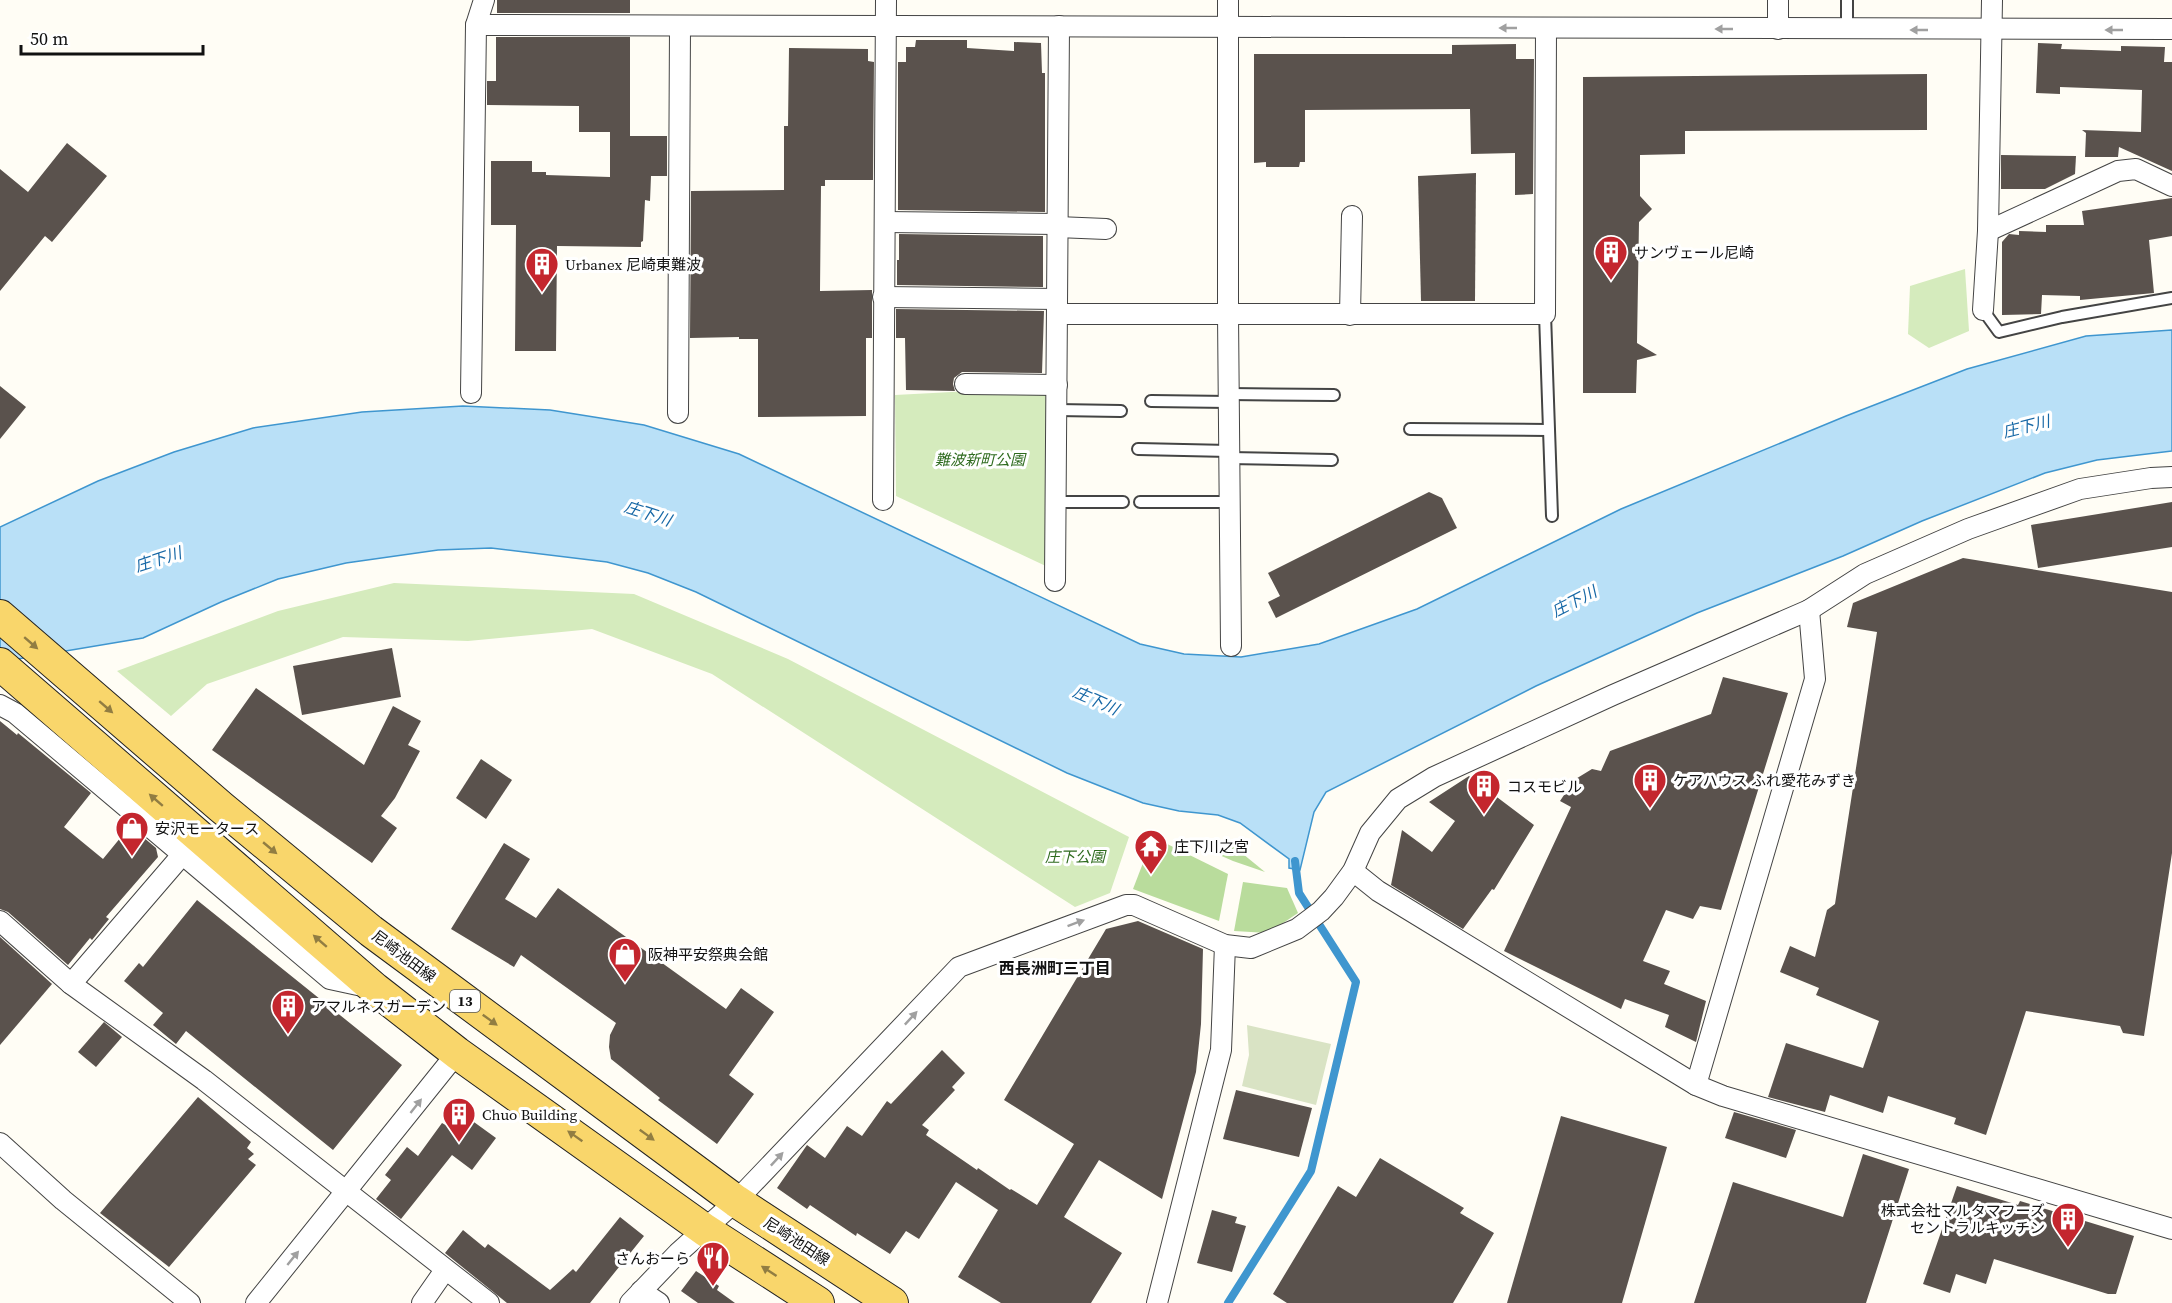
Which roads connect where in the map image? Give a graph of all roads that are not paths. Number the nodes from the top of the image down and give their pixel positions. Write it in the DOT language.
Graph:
graph roads {
  1 [pos="484,0"];
  2 [pos="886,0"];
  3 [pos="1228,0"];
  4 [pos="1778,0"];
  5 [pos="1848,0"];
  6 [pos="1992,0"];
  7 [pos="476,25"];
  8 [pos="886,26"];
  9 [pos="1059,26"];
  10 [pos="1228,26"];
  11 [pos="680,27"];
  12 [pos="1546,28"];
  13 [pos="1778,29"];
  14 [pos="2172,29"];
  15 [pos="1847,30"];
  16 [pos="1992,30"];
  17 [pos="2172,186"];
  18 [pos="1352,216"];
  19 [pos="885,222"];
  20 [pos="1057,226"];
  21 [pos="1106,229"];
  22 [pos="1988,231"];
  23 [pos="883,297"];
  24 [pos="2172,298"];
  25 [pos="1057,306"];
  26 [pos="1983,310"];
  27 [pos="1545,314"];
  28 [pos="1228,315"];
  29 [pos="1350,315"];
  30 [pos="965,384"];
  31 [pos="1057,385"];
  32 [pos="471,393"];
  33 [pos="1334,395"];
  34 [pos="1229,398"];
  35 [pos="1151,401"];
  36 [pos="1057,410"];
  37 [pos="1121,411"];
  38 [pos="678,413"];
  39 [pos="1410,429"];
  40 [pos="1548,430"];
  41 [pos="1138,449"];
  42 [pos="1229,455"];
  43 [pos="1332,460"];
  44 [pos="2172,477"];
  45 [pos="883,500"];
  46 [pos="1056,502"];
  47 [pos="1123,502"];
  48 [pos="1140,502"];
  49 [pos="1230,502"];
  50 [pos="1552,516"];
  51 [pos="1055,581"];
  52 [pos="1809,610"];
  53 [pos="0,616"];
  54 [pos="1231,646"];
  55 [pos="11,674"];
  56 [pos="0,705"];
  57 [pos="182,855"];
  58 [pos="1353,872"];
  59 [pos="0,921"];
  60 [pos="1226,945"];
  61 [pos="71,984"];
  62 [pos="375,989"];
  63 [pos="457,1053"];
  64 [pos="1696,1085"];
  65 [pos="0,1143"];
  66 [pos="347,1193"];
  67 [pos="736,1201"];
  68 [pos="2172,1229"];
  69 [pos="705,1230"];
  70 [pos="445,1270"];
  71 [pos="635,1297"];
  72 [pos="190,1303"];
  73 [pos="256,1303"];
  74 [pos="422,1303"];
  75 [pos="489,1303"];
  76 [pos="659,1303"];
  77 [pos="818,1303"];
  78 [pos="892,1303"];
  79 [pos="1157,1303"];
  1 -- 7 [label="street"];
  2 -- 8 [label="street"];
  3 -- 10 [label="street"];
  4 -- 13 [label="street"];
  5 -- 15 [label="lane"];
  6 -- 16 [label="street"];
  7 -- 11 [label="street"];
  7 -- 32 [label="street"];
  8 -- 9 [label="street"];
  8 -- 11 [label="street"];
  8 -- 19 [label="street"];
  9 -- 10 [label="street"];
  9 -- 20 [label="street"];
  12 -- 10 [label="street, one-way"];
  10 -- 28 [label="street"];
  11 -- 38 [label="street"];
  13 -- 12 [label="street, one-way"];
  12 -- 27 [label="street"];
  13 -- 15 [label="street"];
  14 -- 16 [label="street, one-way"];
  16 -- 15 [label="street, one-way"];
  16 -- 22 [label="street"];
  17 -- 22 [label="street"];
  18 -- 29 [label="street"];
  19 -- 20 [label="street"];
  19 -- 23 [label="street"];
  20 -- 21 [label="street"];
  20 -- 25 [label="street"];
  22 -- 26 [label="street"];
  23 -- 25 [label="street"];
  23 -- 45 [label="street"];
  24 -- 26 [label="lane"];
  25 -- 28 [label="street"];
  25 -- 31 [label="street"];
  27 -- 29 [label="street"];
  27 -- 40 [label="lane"];
  28 -- 29 [label="street"];
  28 -- 34 [label="street"];
  30 -- 31 [label="street"];
  31 -- 36 [label="street"];
  33 -- 34 [label="lane"];
  34 -- 35 [label="lane"];
  34 -- 42 [label="street"];
  36 -- 37 [label="lane"];
  36 -- 46 [label="street"];
  39 -- 40 [label="lane"];
  40 -- 50 [label="lane"];
  41 -- 42 [label="lane"];
  42 -- 43 [label="lane"];
  42 -- 49 [label="street"];
  44 -- 52 [label="street"];
  46 -- 47 [label="lane"];
  46 -- 51 [label="street"];
  48 -- 49 [label="lane"];
  49 -- 54 [label="street"];
  52 -- 58 [label="street"];
  52 -- 64 [label="street"];
  53 -- 67 [label="main road, 尼崎池田線 / 13, one-way"];
  62 -- 55 [label="main road, one-way"];
  56 -- 57 [label="street"];
  57 -- 61 [label="street"];
  57 -- 62 [label="street"];
  58 -- 60 [label="street"];
  58 -- 64 [label="street"];
  59 -- 61 [label="street"];
  67 -- 60 [label="street, one-way"];
  60 -- 79 [label="street"];
  61 -- 66 [label="street"];
  62 -- 63 [label="main road"];
  66 -- 63 [label="street, one-way"];
  69 -- 63 [label="main road, one-way"];
  64 -- 68 [label="street"];
  65 -- 72 [label="street"];
  66 -- 70 [label="street"];
  73 -- 66 [label="street, one-way"];
  67 -- 69 [label="street"];
  67 -- 78 [label="main road, 尼崎池田線 / 13"];
  69 -- 71 [label="street"];
  77 -- 69 [label="main road, one-way"];
  70 -- 74 [label="street"];
  70 -- 75 [label="street"];
  71 -- 76 [label="street"];
}
